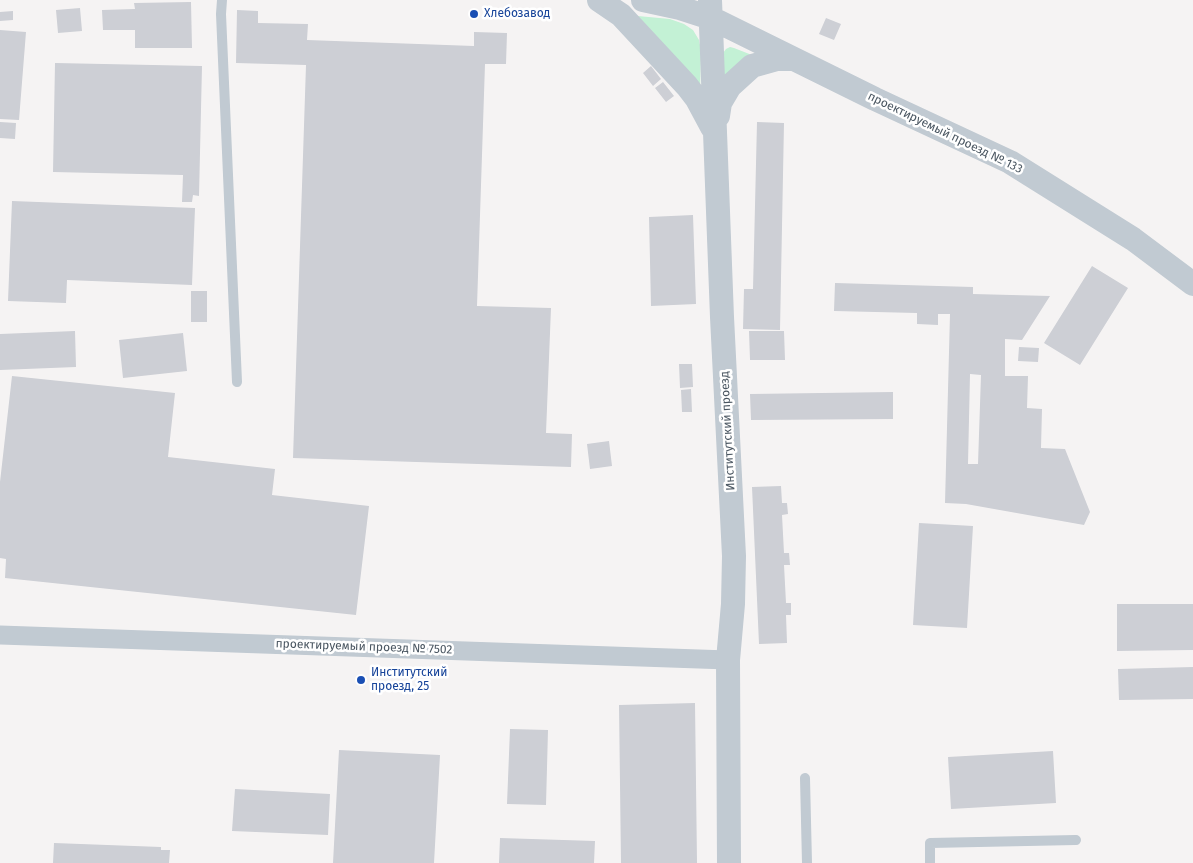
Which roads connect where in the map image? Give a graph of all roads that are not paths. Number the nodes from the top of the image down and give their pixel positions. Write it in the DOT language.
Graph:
graph roads {
  1 [pos="222,0"];
  2 [pos="599,0"];
  3 [pos="643,0"];
  4 [pos="710,9"];
  5 [pos="795,59"];
  6 [pos="715,135"];
  7 [pos="1193,284"];
  8 [pos="236,382"];
  9 [pos="0,635"];
  10 [pos="728,660"];
  11 [pos="805,778"];
  12 [pos="1076,840"];
  13 [pos="729,863"];
  14 [pos="807,863"];
  15 [pos="930,863"];
  1 -- 8 [label="lane"];
  2 -- 6 [label="street"];
  3 -- 4 [label="street, проектируемый проезд № 133"];
  4 -- 5 [label="street, проектируемый проезд № 133"];
  4 -- 6 [label="street, Институтский проезд"];
  5 -- 6 [label="street"];
  5 -- 7 [label="street, проектируемый проезд № 133"];
  6 -- 10 [label="street, Институтский проезд"];
  9 -- 10 [label="street, проектируемый проезд № 7502"];
  10 -- 13 [label="street, Институтский проезд"];
  11 -- 14 [label="lane"];
  12 -- 15 [label="lane"];
}
